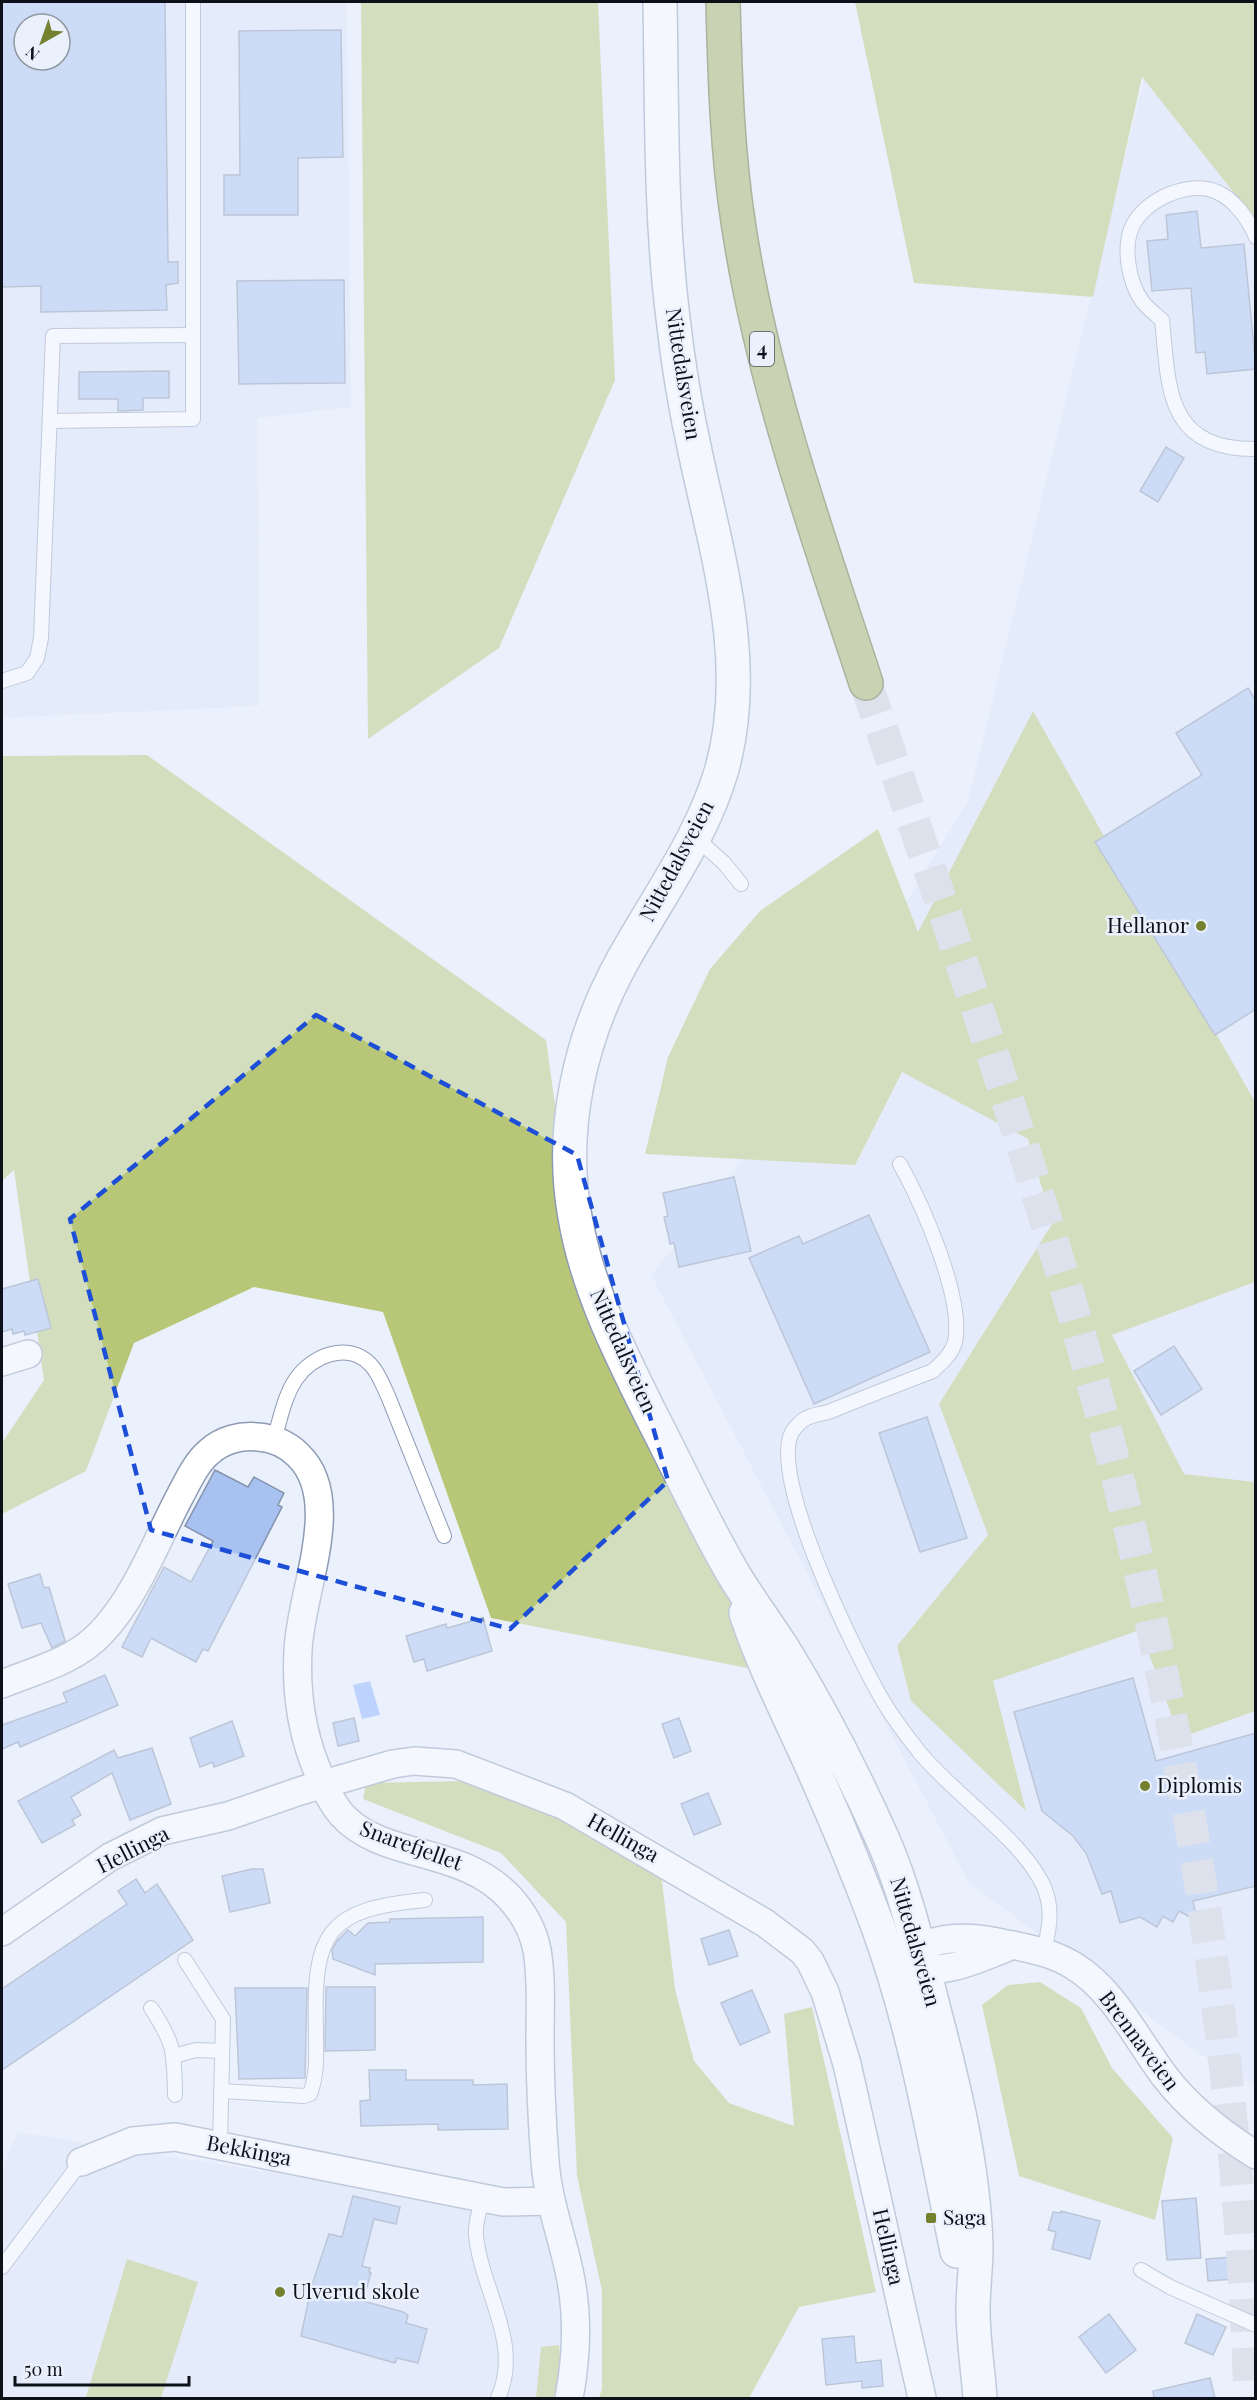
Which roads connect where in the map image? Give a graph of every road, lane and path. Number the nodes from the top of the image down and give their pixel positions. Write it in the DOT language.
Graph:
graph roads {
  1 [pos="193,2"];
  2 [pos="660,2"];
  3 [pos="723,2"];
  4 [pos="1256,237"];
  5 [pos="193,335"];
  6 [pos="50,421"];
  7 [pos="1256,449"];
  8 [pos="2,681"];
  9 [pos="866,683"];
  10 [pos="695,837"];
  11 [pos="741,884"];
  12 [pos="900,1164"];
  13 [pos="28,1354"];
  14 [pos="2,1362"];
  15 [pos="274,1440"];
  16 [pos="444,1536"];
  17 [pos="732,1572"];
  18 [pos="2,1683"];
  19 [pos="324,1786"];
  20 [pos="425,1900"];
  21 [pos="2,1932"];
  22 [pos="1044,1952"];
  23 [pos="922,1958"];
  24 [pos="185,1960"];
  25 [pos="891,1964"];
  26 [pos="151,2008"];
  27 [pos="222,2051"];
  28 [pos="174,2056"];
  29 [pos="221,2091"];
  30 [pos="175,2095"];
  31 [pos="220,2145"];
  32 [pos="1256,2155"];
  33 [pos="81,2162"];
  34 [pos="482,2198"];
  35 [pos="550,2201"];
  36 [pos="2,2267"];
  37 [pos="1141,2270"];
  38 [pos="973,2314"];
  39 [pos="1256,2325"];
  40 [pos="498,2398"];
  41 [pos="569,2398"];
  42 [pos="922,2398"];
  43 [pos="980,2398"];
  1 -- 5 [label="lane"];
  2 -- 10 [label="main road, Nittedalsveien"];
  3 -- 9 [label="highway, 4"];
  4 -- 7 [label="lane"];
  5 -- 6 [label="lane"];
  5 -- 6 [label="lane"];
  6 -- 8 [label="lane"];
  10 -- 11 [label="lane"];
  10 -- 17 [label="main road, Nittedalsveien"];
  12 -- 22 [label="lane"];
  13 -- 14 [label="street"];
  15 -- 16 [label="lane"];
  15 -- 18 [label="street, Snarefjellet"];
  15 -- 19 [label="street, Snarefjellet"];
  17 -- 23 [label="main road, Nittedalsveien"];
  17 -- 25 [label="main road, Nittedalsveien"];
  19 -- 21 [label="street, Hellinga"];
  19 -- 35 [label="street, Snarefjellet"];
  19 -- 42 [label="street, Hellinga"];
  20 -- 29 [label="lane"];
  22 -- 23 [label="street, Brennaveien"];
  22 -- 32 [label="street, Brennaveien"];
  23 -- 25 [label="street, Brennaveien"];
  23 -- 38 [label="main road, Nittedalsveien"];
  24 -- 27 [label="lane"];
  25 -- 38 [label="main road, Nittedalsveien"];
  26 -- 28 [label="lane"];
  27 -- 28 [label="lane"];
  27 -- 29 [label="lane"];
  28 -- 30 [label="lane"];
  29 -- 31 [label="lane"];
  31 -- 33 [label="street, Bekkinga"];
  31 -- 34 [label="street, Bekkinga"];
  33 -- 36 [label="lane, Bekkinga"];
  34 -- 35 [label="street, Bekkinga"];
  34 -- 40 [label="lane"];
  35 -- 41 [label="street, Snarefjellet"];
  37 -- 39 [label="lane"];
  38 -- 43 [label="main road, Nittedalsveien"];
}
